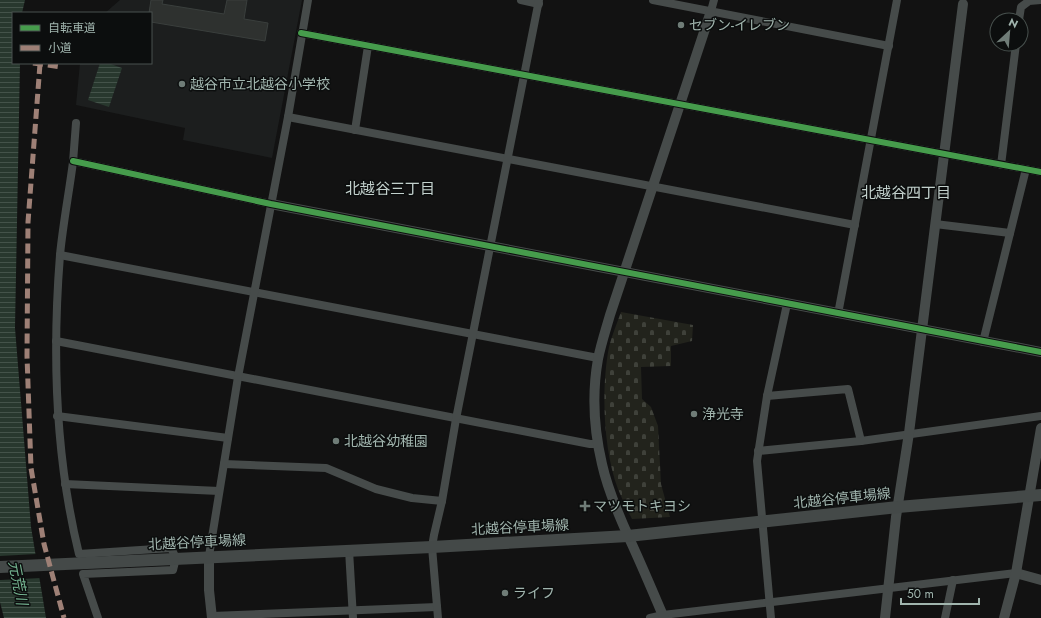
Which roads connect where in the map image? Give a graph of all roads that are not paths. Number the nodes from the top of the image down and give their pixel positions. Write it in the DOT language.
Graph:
graph roads {
  1 [pos="308,0"];
  2 [pos="521,0"];
  3 [pos="653,0"];
  4 [pos="714,0"];
  5 [pos="897,0"];
  6 [pos="1041,0"];
  7 [pos="1023,1"];
  8 [pos="539,2"];
  9 [pos="963,4"];
  10 [pos="710,11"];
  11 [pos="1020,12"];
  12 [pos="301,33"];
  13 [pos="368,46"];
  14 [pos="889,46"];
  15 [pos="1015,52"];
  16 [pos="524,75"];
  17 [pos="680,104"];
  18 [pos="288,117"];
  19 [pos="76,123"];
  20 [pos="355,130"];
  21 [pos="871,140"];
  22 [pos="944,154"];
  23 [pos="508,159"];
  24 [pos="73,161"];
  25 [pos="1001,165"];
  26 [pos="1026,169"];
  27 [pos="1041,172"];
  28 [pos="653,187"];
  29 [pos="271,204"];
  30 [pos="935,224"];
  31 [pos="855,225"];
  32 [pos="1010,233"];
  33 [pos="490,246"];
  34 [pos="60,255"];
  35 [pos="624,273"];
  36 [pos="254,291"];
  37 [pos="787,304"];
  38 [pos="838,314"];
  39 [pos="922,330"];
  40 [pos="473,334"];
  41 [pos="56,341"];
  42 [pos="983,342"];
  43 [pos="1041,352"];
  44 [pos="598,358"];
  45 [pos="238,377"];
  46 [pos="767,396"];
  47 [pos="57,416"];
  48 [pos="1041,416"];
  49 [pos="456,419"];
  50 [pos="1041,428"];
  51 [pos="909,433"];
  52 [pos="228,438"];
  53 [pos="861,440"];
  54 [pos="598,444"];
  55 [pos="758,451"];
  56 [pos="224,464"];
  57 [pos="65,484"];
  58 [pos="219,491"];
  59 [pos="1036,495"];
  60 [pos="442,501"];
  61 [pos="898,507"];
  62 [pos="763,522"];
  63 [pos="628,536"];
  64 [pos="432,547"];
  65 [pos="349,550"];
  66 [pos="208,556"];
  67 [pos="176,558"];
  68 [pos="0,567"];
  69 [pos="1016,573"];
  70 [pos="953,580"];
  71 [pos="1041,580"];
  72 [pos="889,588"];
  73 [pos="769,603"];
  74 [pos="437,607"];
  75 [pos="353,614"];
  76 [pos="292,615"];
  77 [pos="212,617"];
  78 [pos="664,617"];
  79 [pos="98,618"];
  80 [pos="438,618"];
  81 [pos="650,618"];
  82 [pos="771,618"];
  83 [pos="885,618"];
  84 [pos="945,618"];
  85 [pos="1004,618"];
  1 -- 12 [label="street"];
  2 -- 8 [label="street"];
  3 -- 10 [label="street"];
  4 -- 10 [label="street"];
  5 -- 14 [label="street"];
  6 -- 7 [label="street"];
  7 -- 11 [label="street"];
  8 -- 16 [label="street"];
  9 -- 22 [label="street"];
  10 -- 14 [label="street"];
  10 -- 17 [label="street"];
  12 -- 13 [label="street"];
  12 -- 18 [label="street"];
  13 -- 16 [label="street"];
  13 -- 20 [label="street"];
  14 -- 21 [label="street"];
  15 -- 25 [label="street"];
  16 -- 17 [label="street"];
  16 -- 23 [label="street"];
  17 -- 21 [label="street"];
  17 -- 28 [label="street"];
  18 -- 20 [label="street"];
  18 -- 29 [label="street"];
  19 -- 24 [label="street"];
  20 -- 23 [label="street"];
  21 -- 22 [label="street"];
  21 -- 31 [label="street"];
  22 -- 25 [label="street"];
  22 -- 30 [label="street"];
  23 -- 28 [label="street"];
  23 -- 33 [label="street"];
  24 -- 29 [label="street"];
  24 -- 34 [label="street"];
  25 -- 26 [label="street"];
  26 -- 27 [label="street"];
  26 -- 32 [label="street"];
  28 -- 31 [label="street"];
  28 -- 35 [label="street"];
  29 -- 33 [label="street"];
  29 -- 36 [label="street"];
  30 -- 32 [label="street"];
  30 -- 39 [label="street"];
  31 -- 38 [label="street"];
  32 -- 42 [label="street"];
  33 -- 35 [label="street"];
  33 -- 40 [label="street"];
  34 -- 36 [label="street"];
  34 -- 41 [label="street"];
  35 -- 37 [label="street"];
  35 -- 44 [label="street"];
  36 -- 40 [label="street"];
  36 -- 45 [label="street"];
  37 -- 38 [label="street"];
  37 -- 46 [label="street"];
  38 -- 39 [label="street"];
  39 -- 42 [label="street"];
  39 -- 51 [label="street"];
  40 -- 44 [label="street"];
  40 -- 49 [label="street"];
  41 -- 45 [label="street"];
  41 -- 47 [label="street"];
  42 -- 43 [label="street"];
  44 -- 54 [label="street"];
  45 -- 49 [label="street"];
  45 -- 52 [label="street"];
  46 -- 53 [label="street"];
  46 -- 55 [label="street"];
  47 -- 52 [label="street"];
  47 -- 57 [label="street"];
  48 -- 51 [label="street"];
  49 -- 54 [label="street"];
  49 -- 60 [label="street"];
  50 -- 59 [label="street"];
  51 -- 53 [label="street"];
  51 -- 61 [label="street"];
  52 -- 56 [label="street"];
  53 -- 55 [label="street"];
  54 -- 63 [label="street"];
  55 -- 62 [label="street"];
  56 -- 58 [label="street"];
  56 -- 60 [label="street"];
  57 -- 58 [label="street"];
  57 -- 67 [label="street"];
  58 -- 66 [label="street"];
  59 -- 61 [label="main road, 北越谷停車場線"];
  59 -- 69 [label="street"];
  60 -- 64 [label="street"];
  61 -- 62 [label="main road, 北越谷停車場線"];
  61 -- 72 [label="street"];
  62 -- 63 [label="main road, 北越谷停車場線"];
  62 -- 73 [label="street"];
  63 -- 64 [label="main road, 北越谷停車場線"];
  63 -- 78 [label="street"];
  64 -- 65 [label="main road, 北越谷停車場線"];
  64 -- 74 [label="street"];
  65 -- 66 [label="main road, 北越谷停車場線"];
  65 -- 75 [label="street"];
  66 -- 67 [label="main road, 北越谷停車場線"];
  66 -- 77 [label="street"];
  67 -- 68 [label="main road, 北越谷停車場線"];
  67 -- 79 [label="street"];
  69 -- 70 [label="street"];
  69 -- 71 [label="street"];
  69 -- 85 [label="street"];
  70 -- 72 [label="street"];
  70 -- 84 [label="street"];
  72 -- 73 [label="street"];
  72 -- 83 [label="street"];
  73 -- 78 [label="street"];
  73 -- 82 [label="street"];
  74 -- 75 [label="street"];
  74 -- 80 [label="street"];
  75 -- 76 [label="street"];
  76 -- 77 [label="street"];
  78 -- 81 [label="street"];
}
